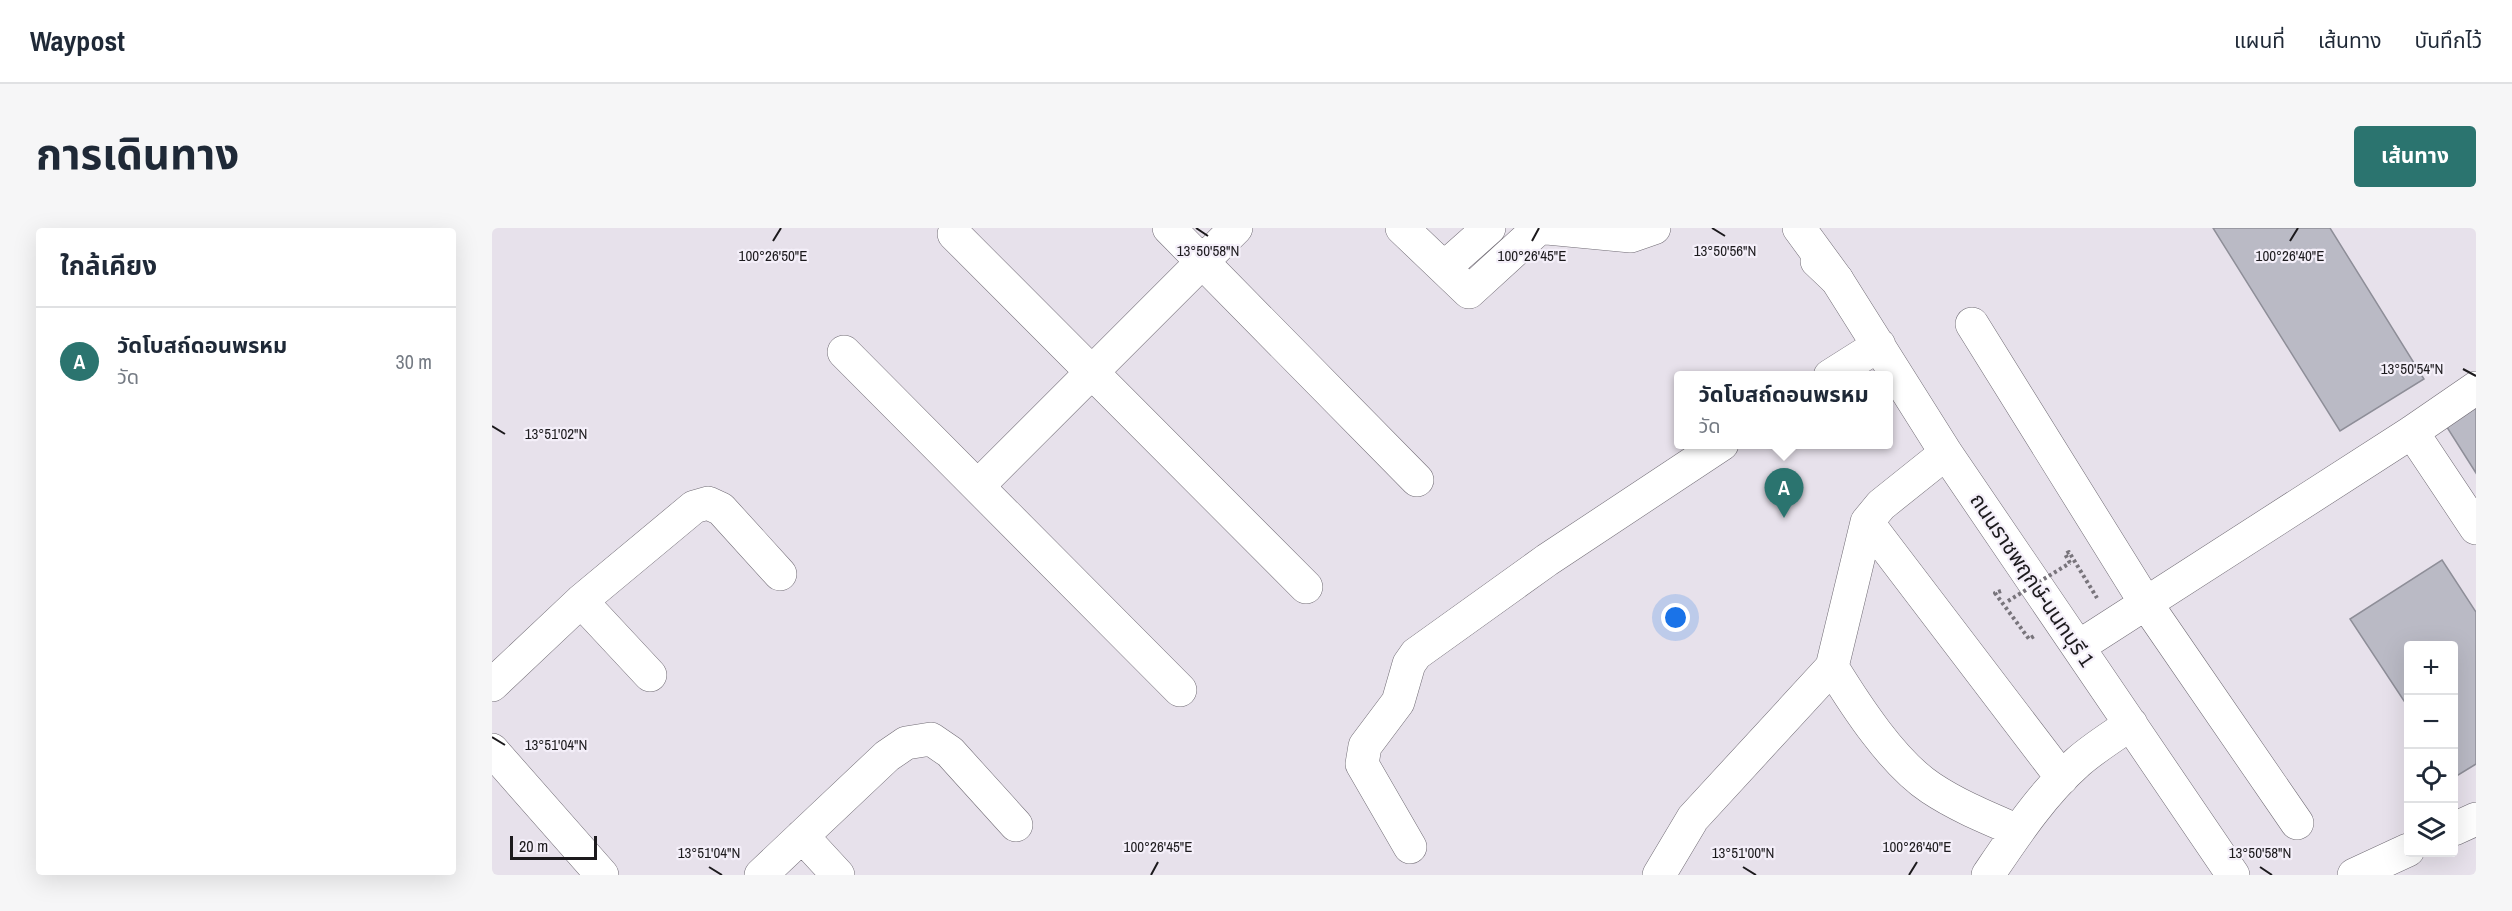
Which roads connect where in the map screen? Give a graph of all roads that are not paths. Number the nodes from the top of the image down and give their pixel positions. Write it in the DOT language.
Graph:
graph roads {
  1 [pos="1169,228"];
  2 [pos="1236,228"];
  3 [pos="1402,228"];
  4 [pos="1489,228"];
  5 [pos="1539,228"];
  6 [pos="1547,228"];
  7 [pos="1654,228"];
  8 [pos="1784,228"];
  9 [pos="1799,228"];
  10 [pos="1809,228"];
  11 [pos="954,234"];
  12 [pos="1202,262"];
  13 [pos="1444,268"];
  14 [pos="1837,280"];
  15 [pos="1972,324"];
  16 [pos="1879,345"];
  17 [pos="844,352"];
  18 [pos="1837,371"];
  19 [pos="1092,372"];
  20 [pos="2476,388"];
  21 [pos="2412,432"];
  22 [pos="1714,449"];
  23 [pos="1946,453"];
  24 [pos="1417,480"];
  25 [pos="978,486"];
  26 [pos="1867,522"];
  27 [pos="2476,528"];
  28 [pos="780,574"];
  29 [pos="1305,587"];
  30 [pos="582,601"];
  31 [pos="2145,602"];
  32 [pos="2078,647"];
  33 [pos="1832,667"];
  34 [pos="650,675"];
  35 [pos="492,685"];
  36 [pos="1180,690"];
  37 [pos="2131,724"];
  38 [pos="492,750"];
  39 [pos="2062,778"];
  40 [pos="2297,823"];
  41 [pos="1016,825"];
  42 [pos="2018,831"];
  43 [pos="802,836"];
  44 [pos="1410,847"];
  45 [pos="2404,852"];
  46 [pos="602,875"];
  47 [pos="761,875"];
  48 [pos="838,875"];
  49 [pos="1659,875"];
  50 [pos="1988,875"];
  51 [pos="2233,875"];
  52 [pos="2354,875"];
  1 -- 12 [label="street"];
  2 -- 12 [label="street"];
  3 -- 13 [label="street"];
  4 -- 13 [label="street"];
  5 -- 13 [label="street"];
  6 -- 7 [label="street"];
  8 -- 14 [label="street"];
  9 -- 14 [label="street, ถนนราชพฤกษ์-นนทบุรี 1"];
  10 -- 14 [label="street, ถนนราชพฤกษ์-นนทบุรี 1"];
  11 -- 19 [label="street"];
  12 -- 19 [label="street"];
  12 -- 24 [label="street"];
  14 -- 16 [label="street, ถนนราชพฤกษ์-นนทบุรี 1"];
  15 -- 31 [label="street"];
  16 -- 18 [label="street"];
  16 -- 23 [label="street, ถนนราชพฤกษ์-นนทบุรี 1"];
  17 -- 25 [label="street"];
  19 -- 25 [label="street"];
  19 -- 29 [label="street"];
  20 -- 21 [label="street"];
  21 -- 27 [label="street"];
  21 -- 31 [label="street"];
  22 -- 44 [label="street"];
  23 -- 26 [label="street"];
  23 -- 32 [label="street, ถนนราชพฤกษ์-นนทบุรี 1"];
  25 -- 36 [label="street"];
  26 -- 33 [label="street"];
  26 -- 39 [label="street"];
  28 -- 30 [label="street"];
  30 -- 34 [label="street"];
  30 -- 35 [label="street"];
  31 -- 32 [label="street"];
  31 -- 40 [label="street"];
  32 -- 37 [label="street, ถนนราชพฤกษ์-นนทบุรี 1"];
  33 -- 42 [label="street"];
  33 -- 49 [label="street"];
  37 -- 39 [label="street"];
  37 -- 51 [label="street, ถนนราชพฤกษ์-นนทบุรี 1"];
  38 -- 46 [label="street"];
  39 -- 42 [label="street"];
  41 -- 43 [label="street"];
  42 -- 50 [label="street"];
  43 -- 47 [label="street"];
  43 -- 48 [label="street"];
  45 -- 52 [label="street"];
}
